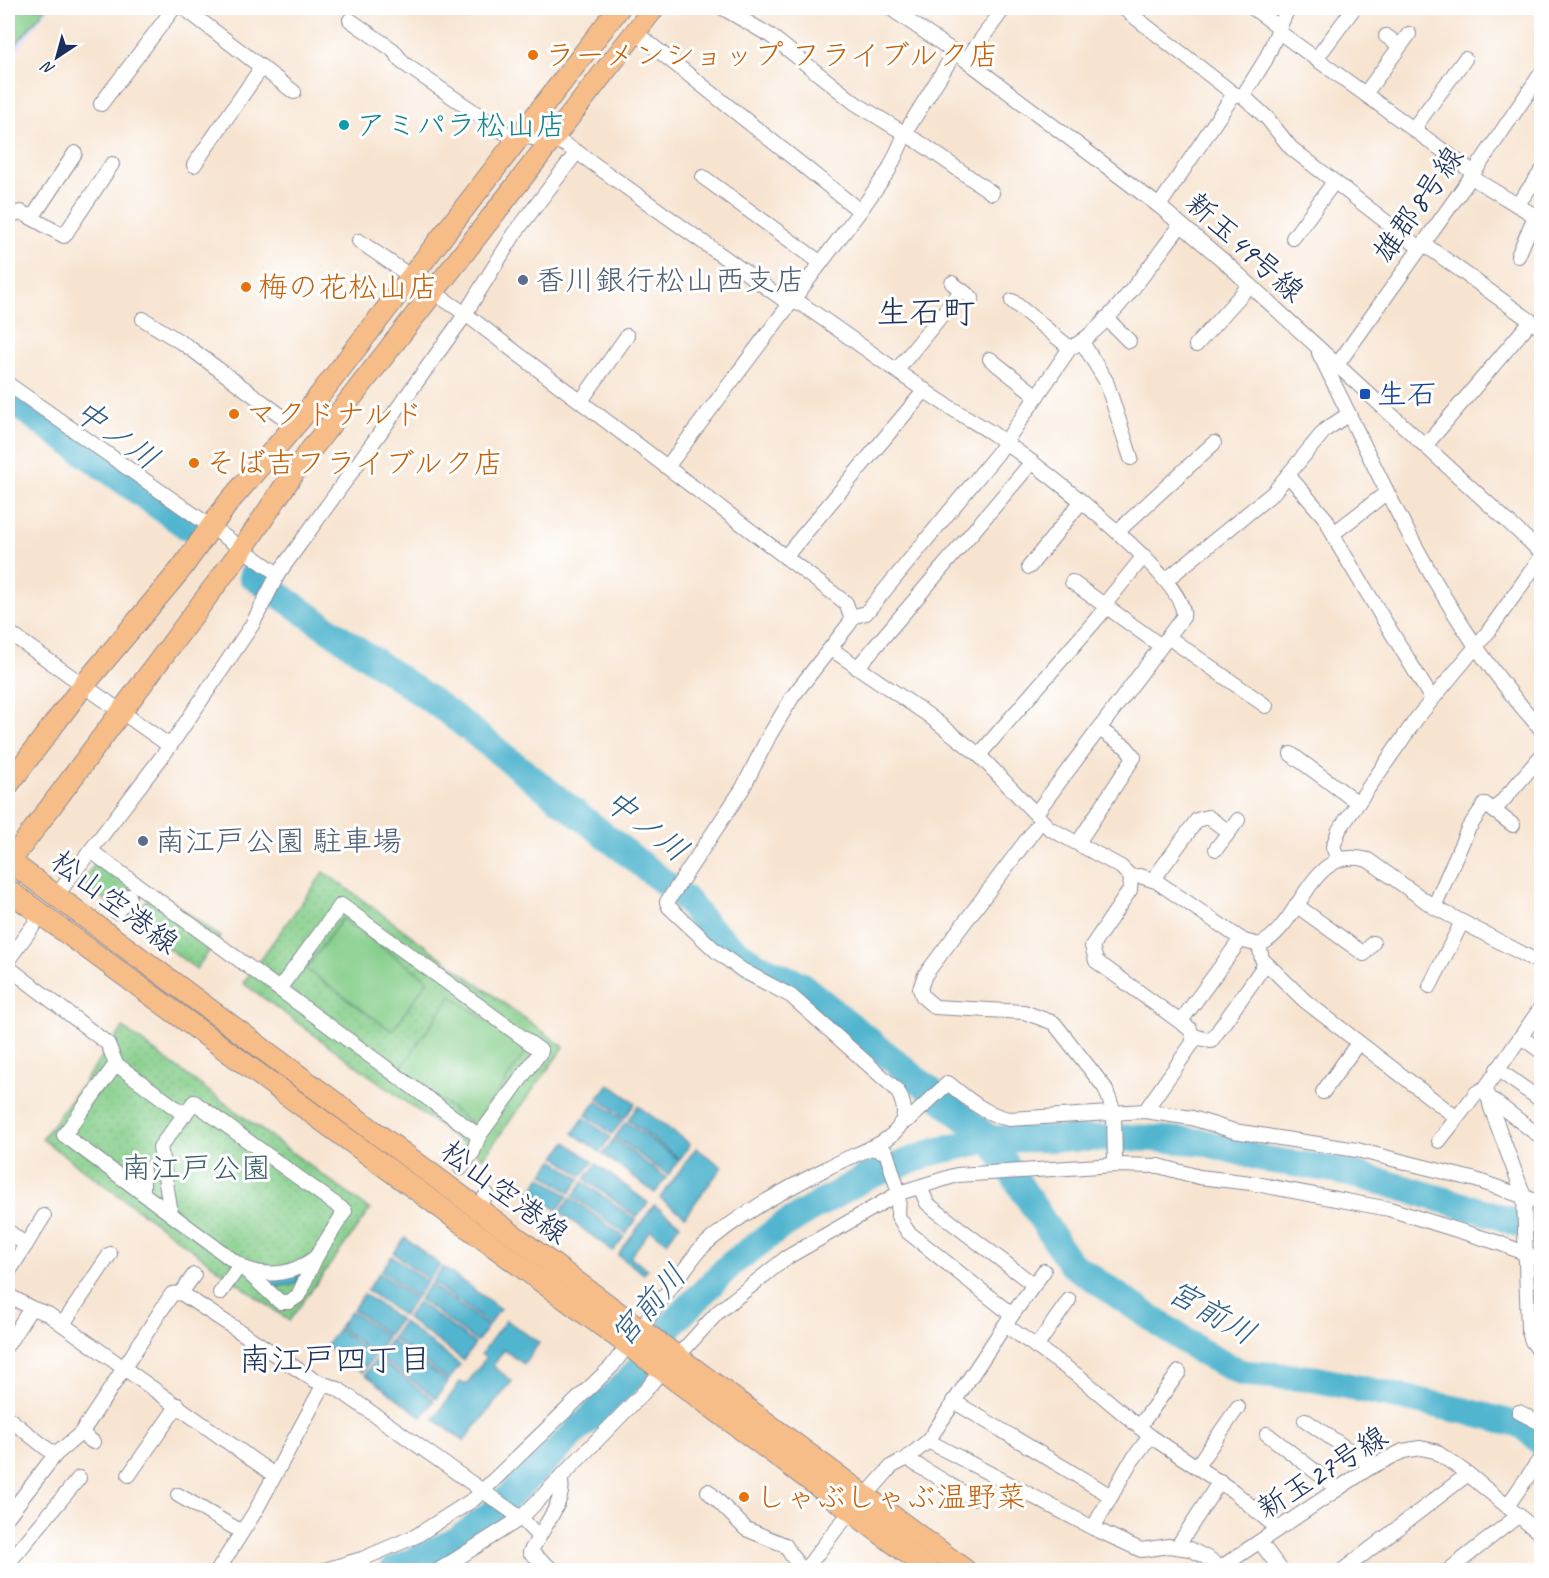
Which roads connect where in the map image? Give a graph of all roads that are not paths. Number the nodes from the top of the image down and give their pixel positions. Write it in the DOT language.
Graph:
graph roads {
  1 [pos="174,8"];
  2 [pos="184,8"];
  3 [pos="619,8"];
  4 [pos="654,8"];
  5 [pos="723,8"];
  6 [pos="890,8"];
  7 [pos="1004,8"];
  8 [pos="1123,8"];
  9 [pos="1253,8"];
  10 [pos="1288,8"];
  11 [pos="1354,8"];
  12 [pos="350,20"];
  13 [pos="1279,29"];
  14 [pos="635,32"];
  15 [pos="1409,34"];
  16 [pos="1386,36"];
  17 [pos="1400,46"];
  18 [pos="961,56"];
  19 [pos="1316,59"];
  20 [pos="1465,59"];
  21 [pos="262,68"];
  22 [pos="1542,72"];
  23 [pos="294,92"];
  24 [pos="1365,94"];
  25 [pos="1238,95"];
  26 [pos="100,104"];
  27 [pos="1413,129"];
  28 [pos="906,134"];
  29 [pos="519,137"];
  30 [pos="549,141"];
  31 [pos="578,152"];
  32 [pos="75,153"];
  33 [pos="112,164"];
  34 [pos="194,165"];
  35 [pos="1542,171"];
  36 [pos="1472,175"];
  37 [pos="703,177"];
  38 [pos="1334,182"];
  39 [pos="992,193"];
  40 [pos="1517,205"];
  41 [pos="1159,206"];
  42 [pos="860,211"];
  43 [pos="8,216"];
  44 [pos="32,218"];
  45 [pos="1538,218"];
  46 [pos="1181,225"];
  47 [pos="1293,238"];
  48 [pos="359,241"];
  49 [pos="1422,246"];
  50 [pos="1518,256"];
  51 [pos="821,263"];
  52 [pos="411,278"];
  53 [pos="1250,285"];
  54 [pos="962,290"];
  55 [pos="433,294"];
  56 [pos="1012,301"];
  57 [pos="793,302"];
  58 [pos="464,313"];
  59 [pos="1106,318"];
  60 [pos="143,319"];
  61 [pos="1536,325"];
  62 [pos="627,336"];
  63 [pos="1129,341"];
  64 [pos="1076,345"];
  65 [pos="1196,345"];
  66 [pos="1317,348"];
  67 [pos="990,359"];
  68 [pos="1338,365"];
  69 [pos="897,370"];
  70 [pos="8,384"];
  71 [pos="925,390"];
  72 [pos="1037,396"];
  73 [pos="581,401"];
  74 [pos="1349,414"];
  75 [pos="295,426"];
  76 [pos="1005,443"];
  77 [pos="1214,443"];
  78 [pos="1425,446"];
  79 [pos="1131,458"];
  80 [pos="1032,462"];
  81 [pos="667,467"];
  82 [pos="1288,475"];
  83 [pos="1386,493"];
  84 [pos="1081,502"];
  85 [pos="212,527"];
  86 [pos="1117,532"];
  87 [pos="1335,533"];
  88 [pos="243,548"];
  89 [pos="1542,554"];
  90 [pos="1144,556"];
  91 [pos="785,557"];
  92 [pos="1029,567"];
  93 [pos="1166,580"];
  94 [pos="1072,582"];
  95 [pos="273,584"];
  96 [pos="1106,606"];
  97 [pos="851,617"];
  98 [pos="8,632"];
  99 [pos="1165,642"];
  100 [pos="1475,648"];
  101 [pos="831,649"];
  102 [pos="857,668"];
  103 [pos="83,686"];
  104 [pos="1432,699"];
  105 [pos="1266,706"];
  106 [pos="120,713"];
  107 [pos="1099,729"];
  108 [pos="1542,730"];
  109 [pos="170,746"];
  110 [pos="979,754"];
  111 [pos="1291,754"];
  112 [pos="1542,755"];
  113 [pos="8,785"];
  114 [pos="1358,803"];
  115 [pos="1494,811"];
  116 [pos="1039,817"];
  117 [pos="1238,820"];
  118 [pos="1512,825"];
  119 [pos="1229,832"];
  120 [pos="1078,843"];
  121 [pos="1216,849"];
  122 [pos="95,854"];
  123 [pos="1338,859"];
  124 [pos="8,862"];
  125 [pos="1131,877"];
  126 [pos="1153,880"];
  127 [pos="134,889"];
  128 [pos="8,890"];
  129 [pos="56,896"];
  130 [pos="1296,905"];
  131 [pos="1434,907"];
  132 [pos="117,912"];
  133 [pos="40,915"];
  134 [pos="1462,921"];
  135 [pos="1241,939"];
  136 [pos="1373,943"];
  137 [pos="1258,945"];
  138 [pos="1266,963"];
  139 [pos="1542,964"];
  140 [pos="9,966"];
  141 [pos="1431,986"];
  142 [pos="279,989"];
  143 [pos="1542,1005"];
  144 [pos="1181,1021"];
  145 [pos="1194,1036"];
  146 [pos="1521,1037"];
  147 [pos="1358,1042"];
  148 [pos="1542,1052"];
  149 [pos="116,1064"];
  150 [pos="1497,1069"];
  151 [pos="1486,1091"];
  152 [pos="1323,1092"];
  153 [pos="1542,1101"];
  154 [pos="1145,1111"];
  155 [pos="185,1115"];
  156 [pos="1113,1117"];
  157 [pos="1457,1118"];
  158 [pos="900,1124"];
  159 [pos="479,1136"];
  160 [pos="1542,1138"];
  161 [pos="1439,1141"];
  162 [pos="870,1148"];
  163 [pos="1114,1161"];
  164 [pos="460,1168"];
  165 [pos="121,1176"];
  166 [pos="920,1187"];
  167 [pos="143,1192"];
  168 [pos="898,1193"];
  169 [pos="1525,1199"];
  170 [pos="1542,1203"];
  171 [pos="171,1213"];
  172 [pos="44,1216"];
  173 [pos="8,1231"];
  174 [pos="26,1245"];
  175 [pos="1528,1251"];
  176 [pos="110,1254"];
  177 [pos="316,1257"];
  178 [pos="1542,1260"];
  179 [pos="241,1266"];
  180 [pos="1044,1271"];
  181 [pos="8,1273"];
  182 [pos="194,1275"];
  183 [pos="1034,1285"];
  184 [pos="182,1293"];
  185 [pos="220,1293"];
  186 [pos="8,1295"];
  187 [pos="1069,1300"];
  188 [pos="31,1308"];
  189 [pos="1008,1320"];
  190 [pos="63,1324"];
  191 [pos="638,1340"];
  192 [pos="8,1344"];
  193 [pos="1036,1347"];
  194 [pos="1542,1355"];
  195 [pos="667,1362"];
  196 [pos="124,1368"];
  197 [pos="1179,1372"];
  198 [pos="324,1384"];
  199 [pos="953,1401"];
  200 [pos="178,1405"];
  201 [pos="1238,1407"];
  202 [pos="1518,1412"];
  203 [pos="8,1419"];
  204 [pos="1305,1420"];
  205 [pos="1542,1424"];
  206 [pos="1145,1431"];
  207 [pos="81,1433"];
  208 [pos="1267,1434"];
  209 [pos="928,1441"];
  210 [pos="93,1442"];
  211 [pos="55,1455"];
  212 [pos="909,1457"];
  213 [pos="1541,1457"];
  214 [pos="1197,1466"];
  215 [pos="1372,1466"];
  216 [pos="1468,1474"];
  217 [pos="129,1475"];
  218 [pos="274,1475"];
  219 [pos="560,1477"];
  220 [pos="79,1478"];
  221 [pos="1220,1481"];
  222 [pos="1338,1489"];
  223 [pos="50,1490"];
  224 [pos="708,1491"];
  225 [pos="487,1493"];
  226 [pos="178,1495"];
  227 [pos="1111,1496"];
  228 [pos="972,1498"];
  229 [pos="62,1499"];
  230 [pos="859,1504"];
  231 [pos="1508,1505"];
  232 [pos="1519,1515"];
  233 [pos="8,1516"];
  234 [pos="518,1516"];
  235 [pos="1093,1528"];
  236 [pos="1278,1528"];
  237 [pos="242,1532"];
  238 [pos="1542,1535"];
  239 [pos="538,1537"];
  240 [pos="1260,1542"];
  241 [pos="1177,1547"];
  242 [pos="8,1558"];
  243 [pos="218,1570"];
  244 [pos="325,1570"];
  245 [pos="439,1570"];
  246 [pos="553,1570"];
  247 [pos="803,1570"];
  248 [pos="930,1570"];
  249 [pos="965,1570"];
  250 [pos="1218,1570"];
  251 [pos="1281,1570"];
  252 [pos="1342,1570"];
  253 [pos="1449,1570"];
  1 -- 26 [label="street"];
  2 -- 21 [label="street"];
  3 -- 29 [label="main road"];
  4 -- 14 [label="main road, 松山空港線"];
  5 -- 28 [label="street"];
  6 -- 18 [label="street, 新玉49号線"];
  7 -- 18 [label="street"];
  8 -- 25 [label="street"];
  9 -- 13 [label="street"];
  10 -- 13 [label="street"];
  11 -- 19 [label="street"];
  12 -- 29 [label="street"];
  13 -- 19 [label="street"];
  13 -- 25 [label="street"];
  14 -- 30 [label="main road, 松山空港線"];
  14 -- 42 [label="street"];
  15 -- 17 [label="street"];
  16 -- 17 [label="street"];
  17 -- 24 [label="street"];
  18 -- 28 [label="street"];
  18 -- 41 [label="street, 新玉49号線"];
  19 -- 24 [label="street"];
  20 -- 27 [label="street"];
  21 -- 23 [label="street"];
  21 -- 34 [label="street"];
  22 -- 36 [label="street, 雄郡8号線"];
  24 -- 27 [label="street"];
  25 -- 38 [label="street"];
  25 -- 41 [label="street"];
  27 -- 36 [label="street"];
  28 -- 39 [label="street"];
  28 -- 42 [label="street"];
  29 -- 30 [label="street"];
  29 -- 52 [label="main road"];
  30 -- 31 [label="street"];
  30 -- 55 [label="main road, 松山空港線"];
  31 -- 57 [label="street"];
  31 -- 58 [label="street"];
  32 -- 44 [label="street"];
  33 -- 44 [label="street"];
  35 -- 40 [label="street"];
  36 -- 40 [label="street"];
  36 -- 49 [label="street, 雄郡8号線"];
  37 -- 51 [label="street"];
  38 -- 47 [label="street"];
  38 -- 49 [label="street"];
  40 -- 45 [label="street"];
  41 -- 46 [label="street, 新玉49号線"];
  42 -- 51 [label="street"];
  43 -- 44 [label="street"];
  45 -- 50 [label="street"];
  46 -- 53 [label="street, 新玉49号線"];
  46 -- 59 [label="street"];
  48 -- 52 [label="street"];
  49 -- 61 [label="street"];
  49 -- 68 [label="street, 雄郡8号線"];
  51 -- 57 [label="street"];
  52 -- 55 [label="street"];
  52 -- 75 [label="main road"];
  53 -- 65 [label="street"];
  53 -- 66 [label="street, 新玉49号線"];
  54 -- 69 [label="street"];
  55 -- 58 [label="street"];
  55 -- 88 [label="main road, 松山空港線"];
  56 -- 64 [label="street"];
  57 -- 69 [label="street"];
  57 -- 81 [label="street"];
  58 -- 73 [label="street"];
  58 -- 95 [label="street"];
  59 -- 63 [label="street"];
  59 -- 64 [label="street"];
  60 -- 75 [label="street"];
  61 -- 78 [label="street"];
  62 -- 73 [label="street"];
  64 -- 72 [label="street"];
  64 -- 79 [label="street"];
  66 -- 68 [label="street, 新玉49号線"];
  66 -- 74 [label="street"];
  67 -- 72 [label="street"];
  68 -- 78 [label="street, 新玉49号線"];
  69 -- 71 [label="street"];
  70 -- 85 [label="street"];
  71 -- 76 [label="street"];
  71 -- 91 [label="street"];
  72 -- 76 [label="street"];
  73 -- 81 [label="street"];
  74 -- 82 [label="street"];
  74 -- 83 [label="street"];
  75 -- 85 [label="main road"];
  76 -- 80 [label="street"];
  76 -- 97 [label="street"];
  77 -- 86 [label="street"];
  78 -- 89 [label="street, 新玉49号線"];
  80 -- 84 [label="street"];
  80 -- 102 [label="street"];
  81 -- 91 [label="street"];
  82 -- 87 [label="street"];
  82 -- 93 [label="street"];
  83 -- 87 [label="street"];
  83 -- 100 [label="street"];
  84 -- 86 [label="street"];
  84 -- 92 [label="street"];
  85 -- 88 [label="street"];
  85 -- 103 [label="main road"];
  86 -- 90 [label="street"];
  87 -- 104 [label="street"];
  88 -- 95 [label="street"];
  88 -- 106 [label="main road, 松山空港線"];
  89 -- 100 [label="street"];
  90 -- 93 [label="street"];
  90 -- 96 [label="street"];
  91 -- 97 [label="street"];
  93 -- 99 [label="street"];
  94 -- 96 [label="street"];
  95 -- 109 [label="street"];
  96 -- 99 [label="street"];
  96 -- 110 [label="street"];
  97 -- 101 [label="street"];
  98 -- 103 [label="street"];
  99 -- 105 [label="street"];
  99 -- 107 [label="street"];
  100 -- 104 [label="street"];
  100 -- 108 [label="street"];
  101 -- 102 [label="street"];
  101 -- 158 [label="street"];
  102 -- 110 [label="street"];
  103 -- 106 [label="street"];
  103 -- 113 [label="main road"];
  104 -- 114 [label="street"];
  106 -- 109 [label="street"];
  106 -- 124 [label="main road, 松山空港線"];
  107 -- 116 [label="street"];
  107 -- 120 [label="street"];
  109 -- 122 [label="street"];
  110 -- 116 [label="street"];
  111 -- 114 [label="street"];
  112 -- 115 [label="street"];
  114 -- 123 [label="street"];
  115 -- 118 [label="street"];
  115 -- 131 [label="street"];
  116 -- 120 [label="street"];
  116 -- 156 [label="street"];
  117 -- 119 [label="street"];
  119 -- 121 [label="street"];
  119 -- 126 [label="street"];
  120 -- 125 [label="street"];
  122 -- 127 [label="street"];
  122 -- 129 [label="street"];
  123 -- 130 [label="street"];
  123 -- 131 [label="street"];
  124 -- 129 [label="main road, 松山空港線"];
  125 -- 126 [label="street"];
  125 -- 144 [label="street"];
  126 -- 135 [label="street"];
  127 -- 132 [label="street"];
  127 -- 142 [label="street"];
  128 -- 133 [label="main road, 松山空港線"];
  129 -- 191 [label="main road, 松山空港線"];
  130 -- 136 [label="street"];
  130 -- 137 [label="street"];
  131 -- 134 [label="street"];
  133 -- 140 [label="street"];
  133 -- 191 [label="main road, 松山空港線"];
  134 -- 139 [label="street"];
  134 -- 141 [label="street"];
  135 -- 137 [label="street"];
  135 -- 144 [label="street"];
  137 -- 138 [label="street"];
  138 -- 145 [label="street"];
  138 -- 147 [label="street"];
  140 -- 149 [label="street"];
  142 -- 159 [label="street"];
  142 -- 159 [label="street"];
  143 -- 146 [label="street"];
  144 -- 145 [label="street"];
  145 -- 154 [label="street"];
  146 -- 148 [label="street"];
  146 -- 150 [label="street"];
  147 -- 152 [label="street"];
  147 -- 157 [label="street"];
  149 -- 155 [label="street"];
  149 -- 165 [label="street"];
  150 -- 151 [label="street"];
  150 -- 153 [label="street"];
  151 -- 157 [label="street"];
  151 -- 160 [label="street"];
  151 -- 169 [label="street"];
  154 -- 156 [label="street"];
  154 -- 169 [label="street"];
  155 -- 171 [label="street"];
  155 -- 177 [label="street"];
  156 -- 158 [label="street"];
  156 -- 163 [label="street"];
  157 -- 161 [label="street"];
  158 -- 162 [label="street"];
  159 -- 164 [label="street"];
  162 -- 168 [label="street"];
  162 -- 191 [label="street"];
  163 -- 166 [label="street"];
  163 -- 175 [label="street"];
  165 -- 167 [label="street"];
  165 -- 167 [label="street"];
  166 -- 168 [label="street"];
  166 -- 183 [label="street"];
  167 -- 171 [label="street"];
  168 -- 189 [label="street"];
  168 -- 195 [label="street"];
  169 -- 170 [label="street"];
  169 -- 175 [label="street"];
  171 -- 179 [label="street"];
  172 -- 174 [label="street"];
  173 -- 174 [label="street"];
  174 -- 181 [label="street"];
  175 -- 178 [label="street"];
  175 -- 194 [label="street"];
  176 -- 190 [label="street"];
  177 -- 179 [label="street"];
  177 -- 179 [label="street"];
  179 -- 185 [label="street"];
  180 -- 183 [label="street"];
  182 -- 184 [label="street"];
  183 -- 189 [label="street"];
  184 -- 196 [label="street"];
  184 -- 198 [label="street"];
  186 -- 188 [label="street"];
  187 -- 193 [label="street"];
  188 -- 190 [label="street"];
  188 -- 192 [label="street"];
  189 -- 193 [label="street"];
  189 -- 199 [label="street"];
  190 -- 196 [label="street"];
  191 -- 195 [label="main road, 松山空港線"];
  191 -- 225 [label="street"];
  193 -- 206 [label="street"];
  195 -- 219 [label="street"];
  195 -- 230 [label="main road, 松山空港線"];
  196 -- 200 [label="street"];
  196 -- 207 [label="street"];
  197 -- 206 [label="street"];
  198 -- 218 [label="street"];
  198 -- 225 [label="street"];
  199 -- 209 [label="street"];
  199 -- 227 [label="street"];
  200 -- 217 [label="street"];
  200 -- 218 [label="street"];
  201 -- 214 [label="street"];
  202 -- 205 [label="street"];
  203 -- 211 [label="street"];
  204 -- 215 [label="street"];
  206 -- 214 [label="street"];
  206 -- 227 [label="street"];
  207 -- 210 [label="street"];
  207 -- 211 [label="street"];
  208 -- 222 [label="street"];
  209 -- 212 [label="street"];
  209 -- 235 [label="street"];
  211 -- 233 [label="street"];
  212 -- 228 [label="street"];
  212 -- 230 [label="street"];
  213 -- 231 [label="street"];
  214 -- 221 [label="street"];
  215 -- 216 [label="street, 新玉27号線"];
  215 -- 222 [label="street, 新玉27号線"];
  216 -- 231 [label="street, 新玉27号線"];
  216 -- 252 [label="street"];
  218 -- 237 [label="street"];
  219 -- 234 [label="street"];
  219 -- 239 [label="street"];
  220 -- 229 [label="street"];
  221 -- 236 [label="street"];
  221 -- 241 [label="street"];
  222 -- 236 [label="street, 新玉27号線"];
  223 -- 229 [label="street"];
  224 -- 247 [label="street"];
  225 -- 234 [label="street"];
  225 -- 244 [label="street"];
  226 -- 237 [label="street"];
  227 -- 235 [label="street"];
  229 -- 242 [label="street"];
  230 -- 247 [label="street"];
  230 -- 248 [label="main road, 松山空港線"];
  230 -- 249 [label="main road, 松山空港線"];
  231 -- 232 [label="street, 新玉27号線"];
  232 -- 238 [label="street, 新玉27号線"];
  232 -- 253 [label="street"];
  234 -- 239 [label="street"];
  234 -- 245 [label="street"];
  235 -- 241 [label="street"];
  236 -- 240 [label="street, 新玉27号線"];
  237 -- 243 [label="street"];
  239 -- 246 [label="street"];
  240 -- 250 [label="street, 新玉27号線"];
  240 -- 251 [label="street"];
  241 -- 250 [label="street"];
}
